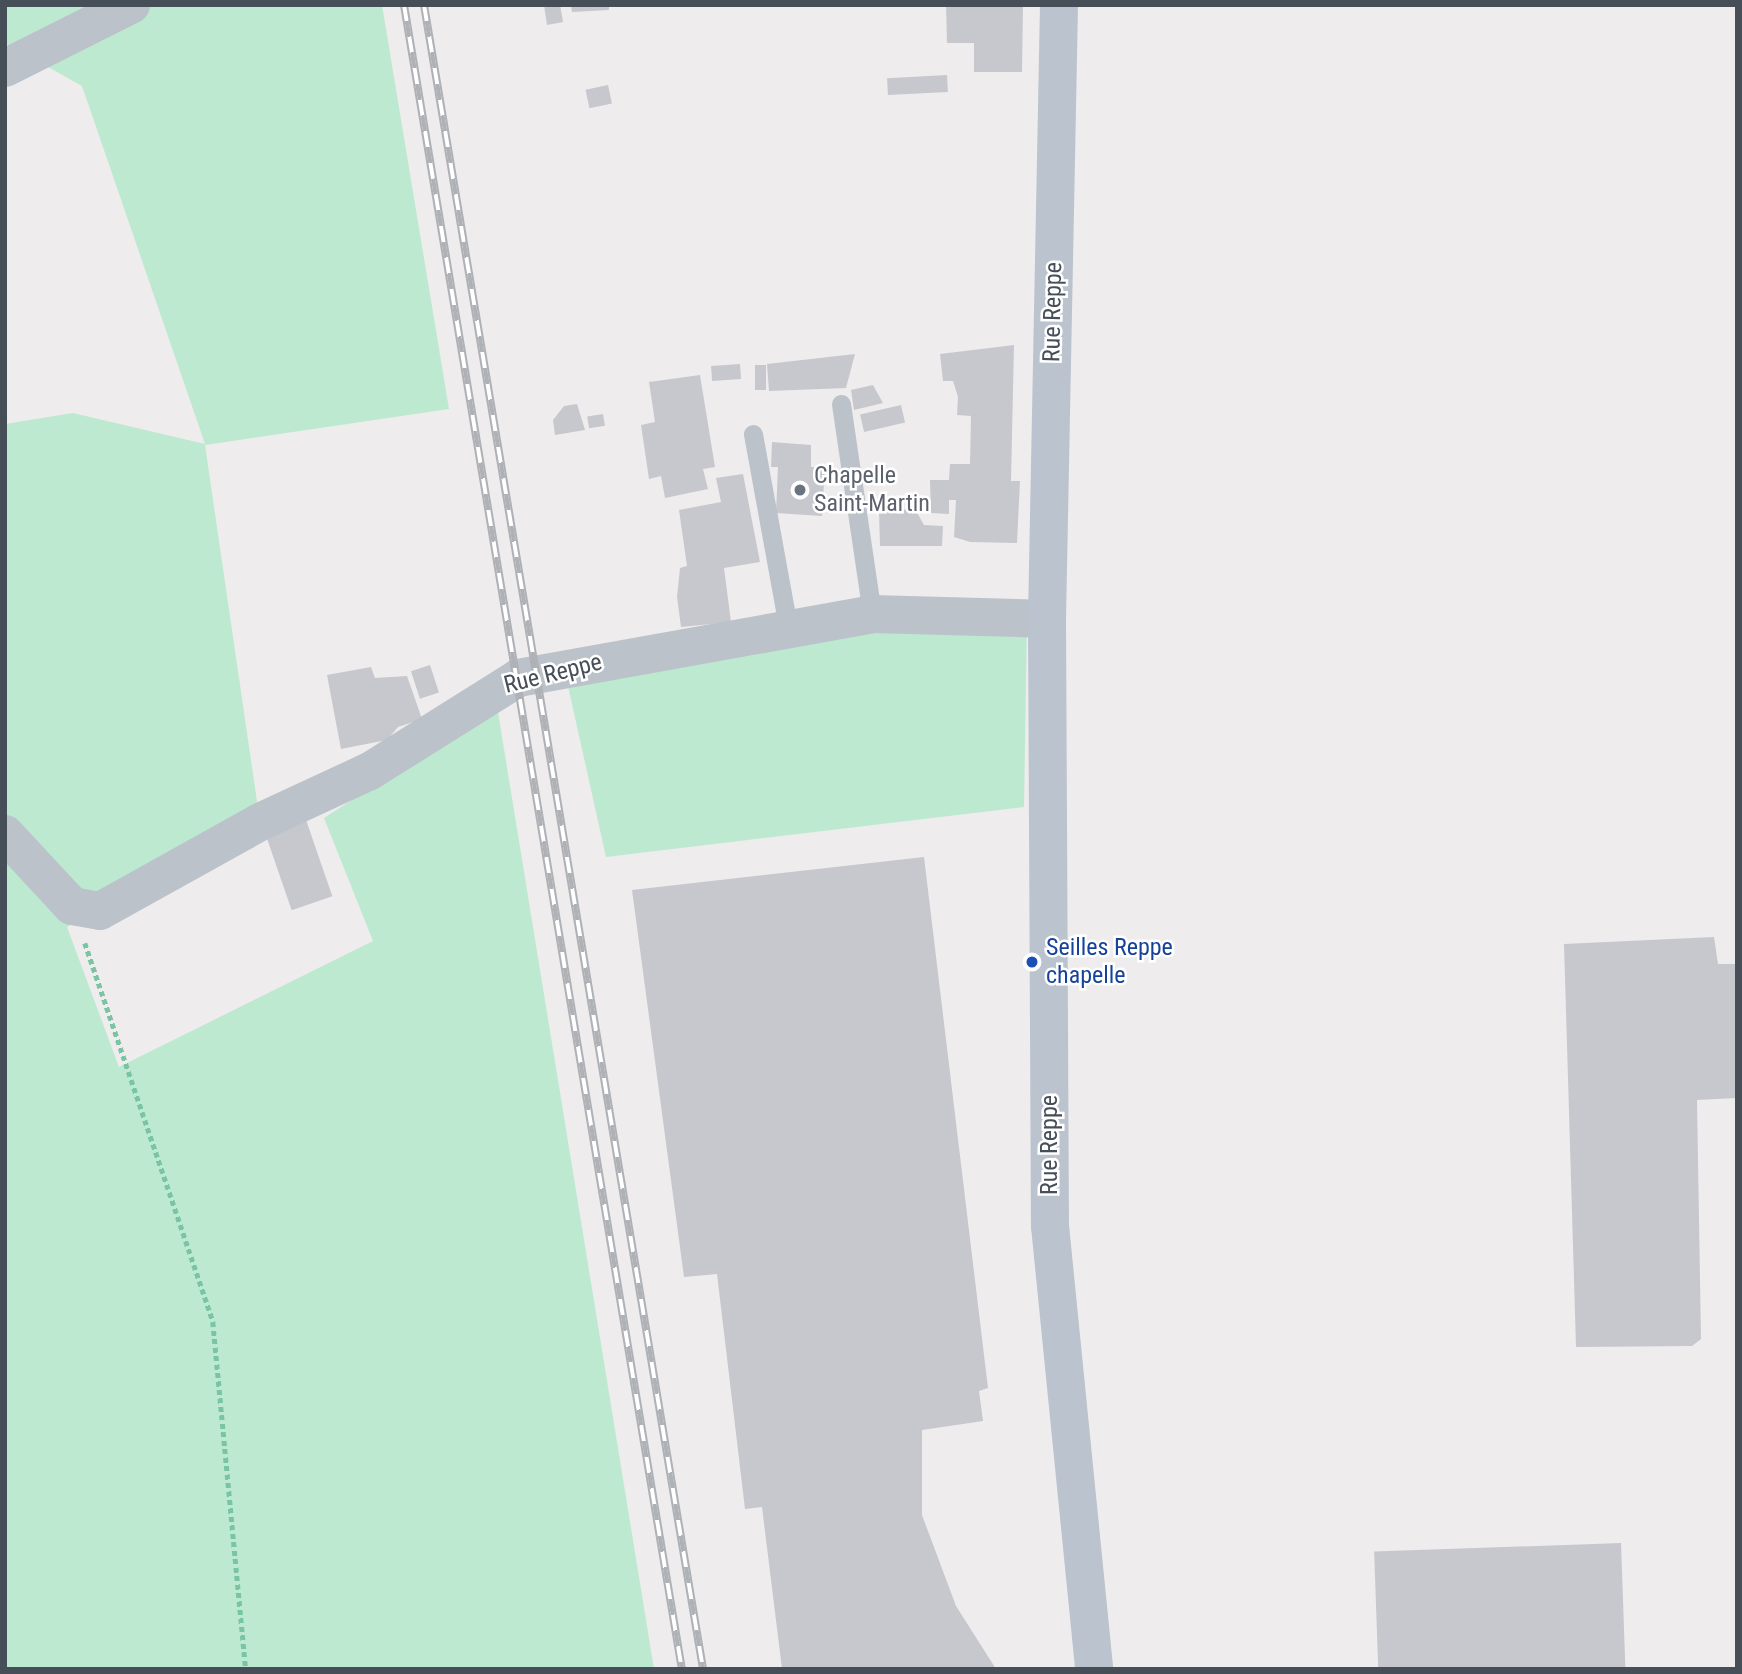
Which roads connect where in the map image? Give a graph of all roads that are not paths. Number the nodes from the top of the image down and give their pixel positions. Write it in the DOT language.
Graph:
graph roads {
  1 [pos="131,5"];
  2 [pos="1059,5"];
  3 [pos="5,68"];
  4 [pos="841,404"];
  5 [pos="753,434"];
  6 [pos="872,614"];
  7 [pos="1047,619"];
  8 [pos="788,626"];
  9 [pos="5,834"];
  10 [pos="1094,1669"];
  1 -- 3 [label="street"];
  2 -- 7 [label="main road, Rue Reppe"];
  4 -- 6 [label="lane"];
  5 -- 8 [label="lane"];
  6 -- 7 [label="street, Rue Reppe"];
  6 -- 8 [label="street, Rue Reppe"];
  7 -- 10 [label="main road, Rue Reppe"];
  8 -- 9 [label="street, Rue Reppe"];
}
